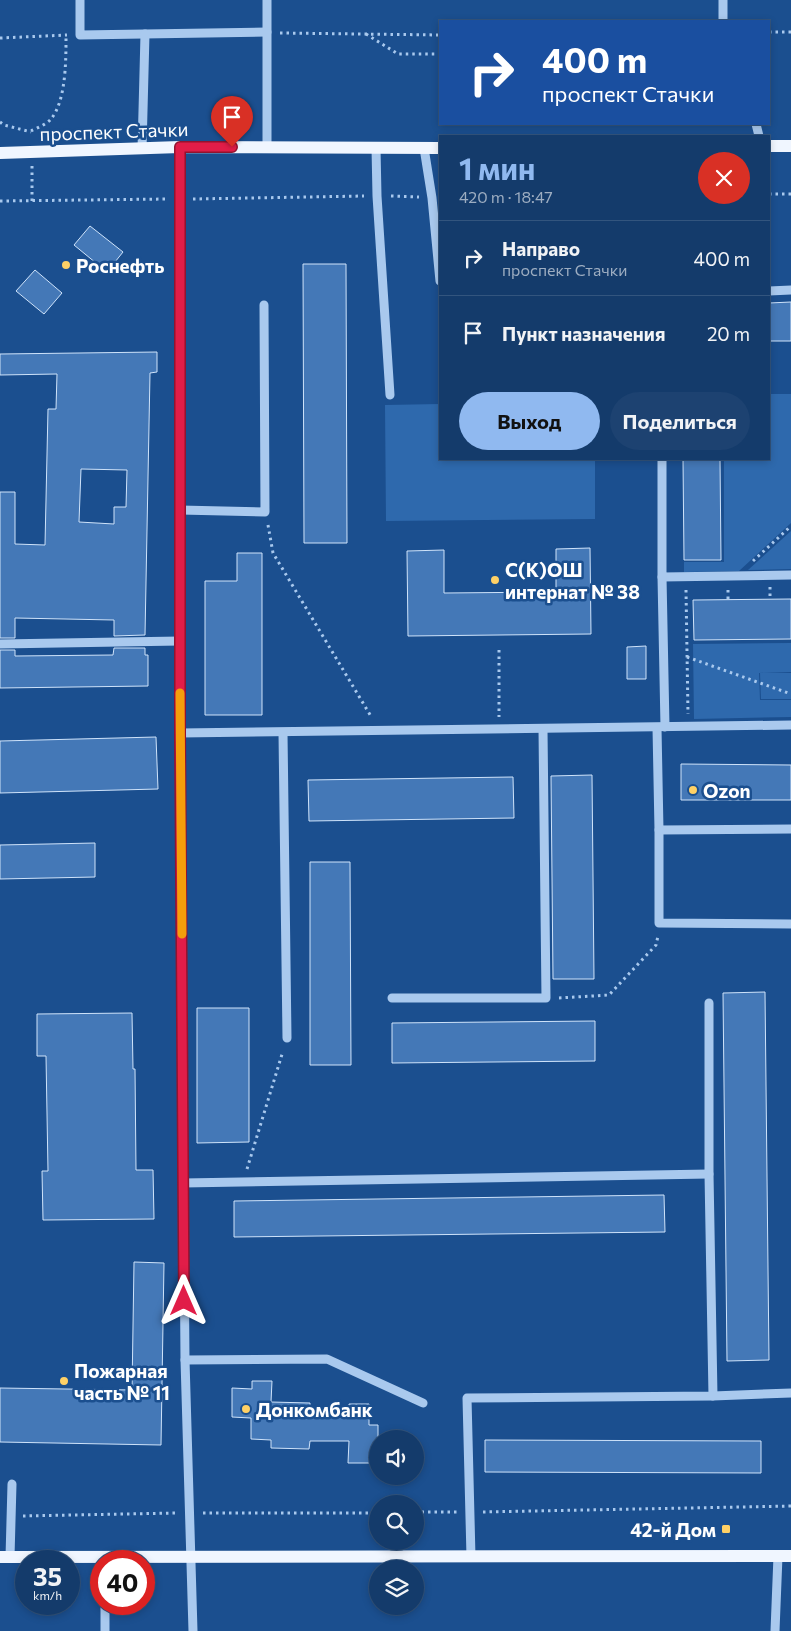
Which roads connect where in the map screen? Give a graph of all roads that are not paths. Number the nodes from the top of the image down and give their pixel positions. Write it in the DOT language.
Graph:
graph roads {
  1 [pos="80,0"];
  2 [pos="267,0"];
  3 [pos="723,0"];
  4 [pos="723,20"];
  5 [pos="267,32"];
  6 [pos="145,34"];
  7 [pos="770,146"];
  8 [pos="791,146"];
  9 [pos="180,147"];
  10 [pos="267,147"];
  11 [pos="376,148"];
  12 [pos="424,148"];
  13 [pos="439,148"];
  14 [pos="142,149"];
  15 [pos="0,153"];
  16 [pos="439,271"];
  17 [pos="791,290"];
  18 [pos="770,291"];
  19 [pos="264,305"];
  20 [pos="390,396"];
  21 [pos="662,460"];
  22 [pos="180,510"];
  23 [pos="791,575"];
  24 [pos="662,577"];
  25 [pos="180,641"];
  26 [pos="0,644"];
  27 [pos="791,725"];
  28 [pos="661,727"];
  29 [pos="543,729"];
  30 [pos="180,733"];
  31 [pos="283,733"];
  32 [pos="791,829"];
  33 [pos="659,830"];
  34 [pos="791,924"];
  35 [pos="392,998"];
  36 [pos="709,1002"];
  37 [pos="287,1038"];
  38 [pos="709,1174"];
  39 [pos="183,1183"];
  40 [pos="185,1360"];
  41 [pos="791,1392"];
  42 [pos="713,1396"];
  43 [pos="423,1402"];
  44 [pos="12,1484"];
  45 [pos="784,1556"];
  46 [pos="5,1557"];
  47 [pos="471,1557"];
  48 [pos="191,1558"];
  49 [pos="155,1559"];
  50 [pos="90,1560"];
  51 [pos="105,1615"];
  52 [pos="105,1631"];
  53 [pos="193,1631"];
  54 [pos="775,1631"];
  1 -- 6 [label="street"];
  2 -- 5 [label="street"];
  3 -- 4 [label="street"];
  5 -- 6 [label="street"];
  5 -- 10 [label="street"];
  6 -- 14 [label="street"];
  7 -- 8 [label="main road"];
  9 -- 10 [label="main road, проспект Стачки"];
  9 -- 14 [label="main road, проспект Стачки"];
  9 -- 22 [label="street"];
  10 -- 11 [label="main road, проспект Стачки"];
  11 -- 12 [label="main road, проспект Стачки"];
  11 -- 20 [label="street"];
  12 -- 13 [label="main road, проспект Стачки"];
  12 -- 16 [label="street"];
  14 -- 15 [label="main road, проспект Стачки"];
  17 -- 18 [label="street"];
  19 -- 22 [label="street"];
  21 -- 24 [label="street"];
  22 -- 25 [label="street"];
  23 -- 24 [label="street"];
  24 -- 28 [label="street"];
  25 -- 26 [label="street"];
  25 -- 30 [label="street"];
  27 -- 28 [label="street"];
  28 -- 29 [label="street"];
  28 -- 33 [label="street"];
  29 -- 31 [label="street"];
  29 -- 35 [label="street"];
  30 -- 31 [label="street"];
  30 -- 39 [label="street"];
  31 -- 37 [label="street"];
  32 -- 33 [label="street"];
  33 -- 34 [label="street"];
  36 -- 38 [label="street"];
  38 -- 39 [label="street"];
  38 -- 42 [label="street"];
  39 -- 40 [label="street"];
  40 -- 43 [label="street"];
  40 -- 48 [label="street"];
  41 -- 42 [label="street"];
  42 -- 47 [label="street"];
  44 -- 46 [label="street"];
  45 -- 47 [label="main road"];
  45 -- 54 [label="street"];
  46 -- 50 [label="main road"];
  47 -- 48 [label="main road"];
  48 -- 49 [label="main road"];
  48 -- 53 [label="street"];
  51 -- 52 [label="street"];
}
